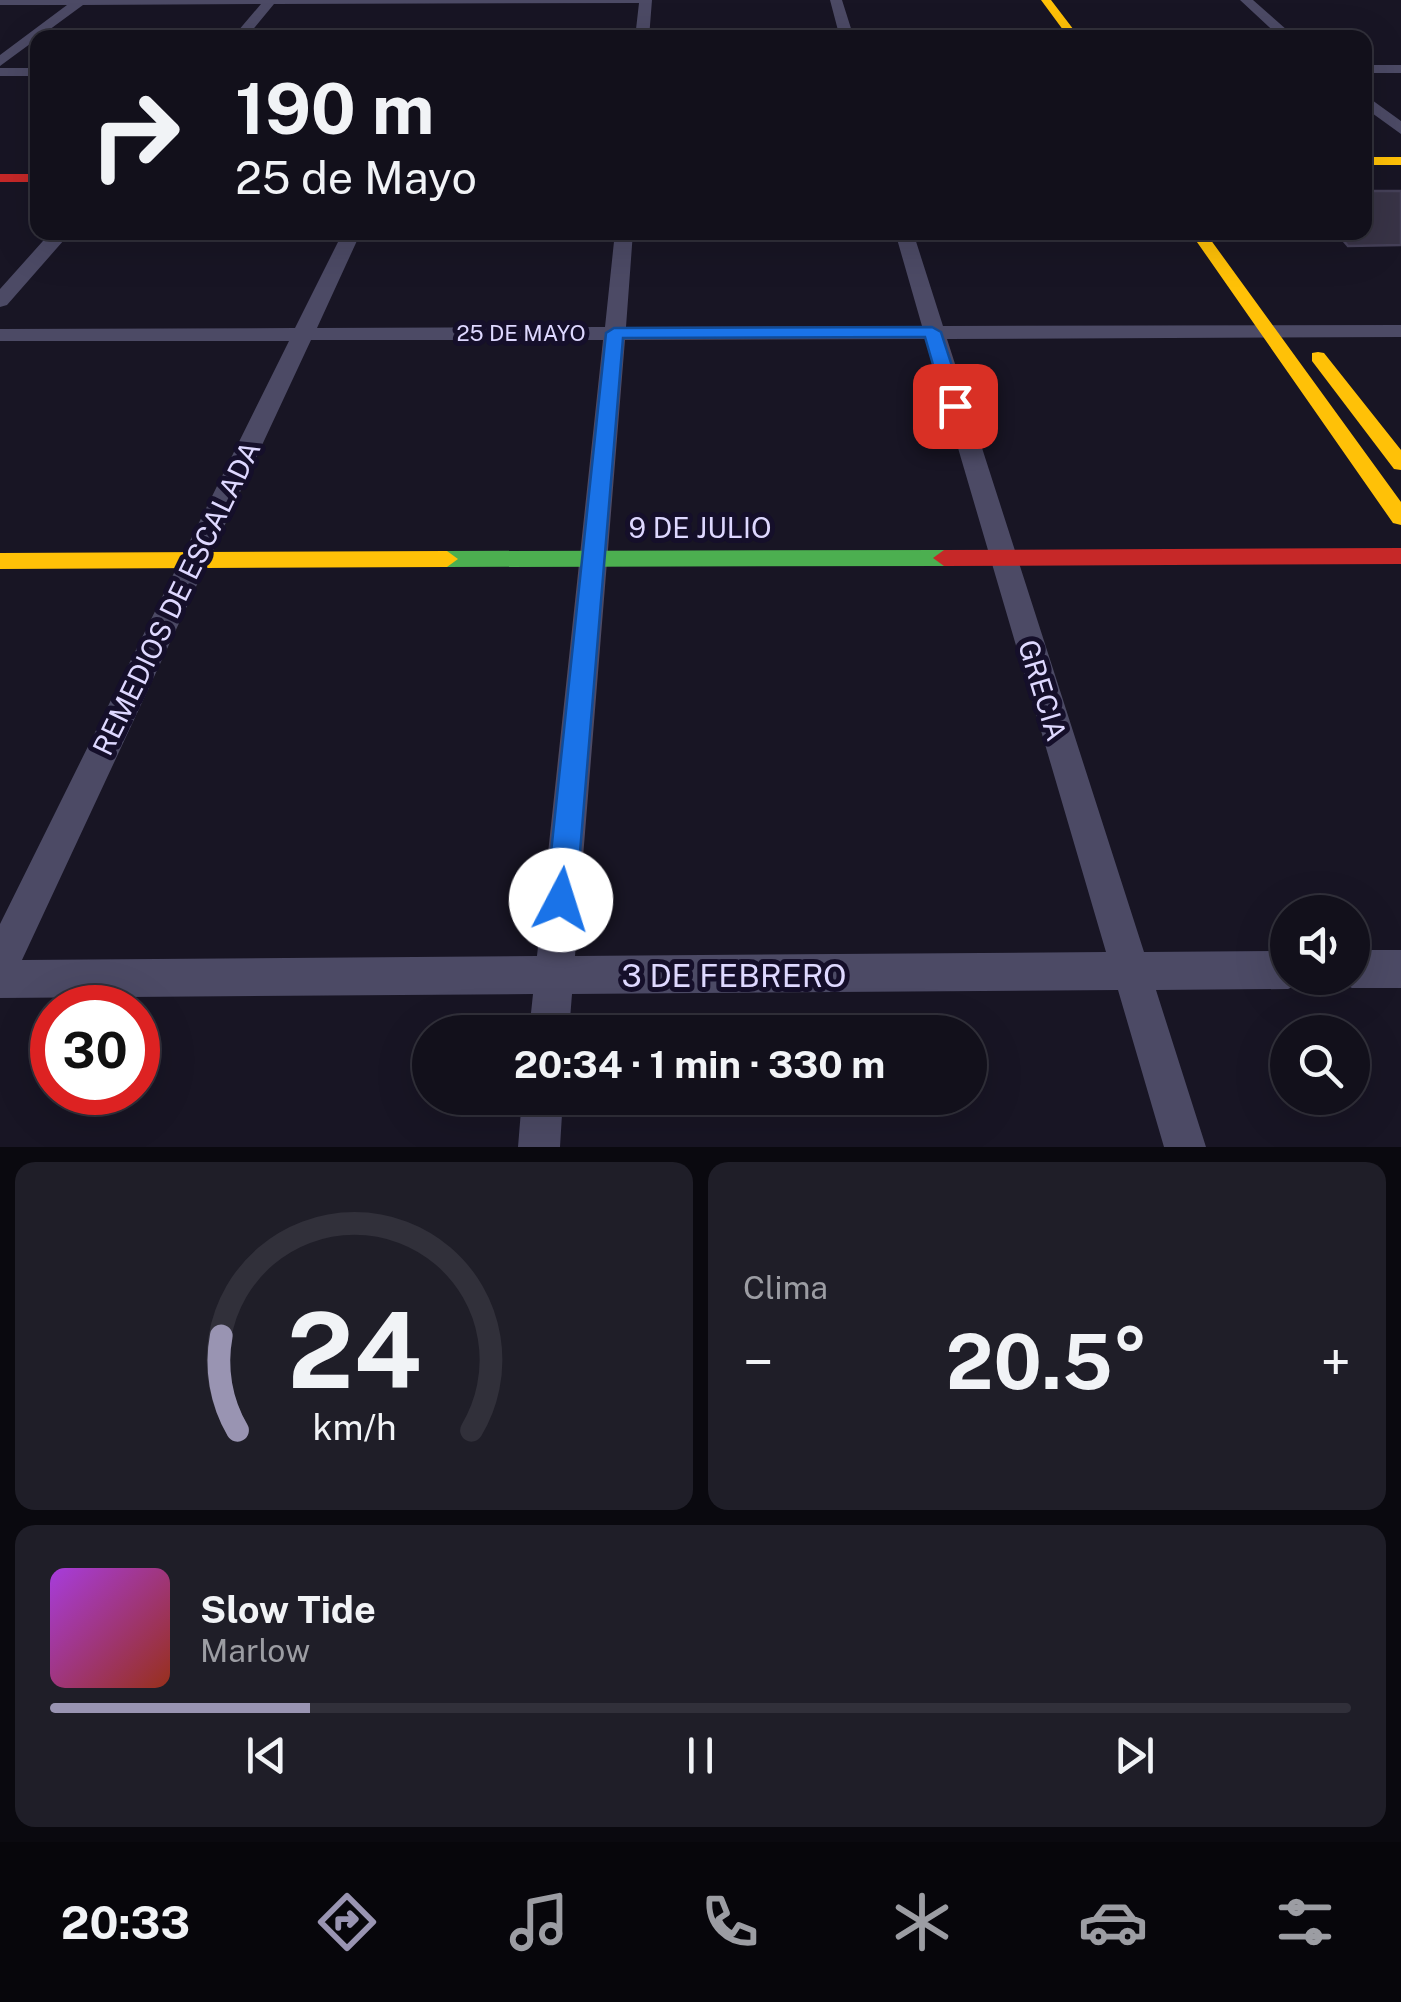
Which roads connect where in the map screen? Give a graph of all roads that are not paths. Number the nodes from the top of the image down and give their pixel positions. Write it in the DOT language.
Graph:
graph roads {
  1 [pos="271,0"];
  2 [pos="458,0"];
  3 [pos="638,0"];
  4 [pos="646,0"];
  5 [pos="836,0"];
  6 [pos="1028,0"];
  7 [pos="1036,0"];
  8 [pos="1049,0"];
  9 [pos="1246,0"];
  10 [pos="80,1"];
  11 [pos="0,2"];
  12 [pos="42,30"];
  13 [pos="245,30"];
  14 [pos="643,30"];
  15 [pos="845,30"];
  16 [pos="1050,30"];
  17 [pos="1070,30"];
  18 [pos="1281,30"];
  19 [pos="30,39"];
  20 [pos="0,62"];
  21 [pos="1401,68"];
  22 [pos="1372,69"];
  23 [pos="0,72"];
  24 [pos="30,72"];
  25 [pos="1372,106"];
  26 [pos="1401,130"];
  27 [pos="1401,161"];
  28 [pos="1372,162"];
  29 [pos="0,166"];
  30 [pos="30,166"];
  31 [pos="1372,174"];
  32 [pos="1401,174"];
  33 [pos="0,178"];
  34 [pos="30,178"];
  35 [pos="0,190"];
  36 [pos="30,190"];
  37 [pos="55,240"];
  38 [pos="348,240"];
  39 [pos="623,240"];
  40 [pos="906,240"];
  41 [pos="1204,240"];
  42 [pos="1230,240"];
  43 [pos="0,301"];
  44 [pos="1401,330"];
  45 [pos="1267,331"];
  46 [pos="1298,331"];
  47 [pos="932,332"];
  48 [pos="614,333"];
  49 [pos="304,334"];
  50 [pos="0,335"];
  51 [pos="1401,464"];
  52 [pos="1401,518"];
  53 [pos="1001,555"];
  54 [pos="1401,556"];
  55 [pos="594,557"];
  56 [pos="195,560"];
  57 [pos="0,561"];
  58 [pos="0,964"];
  59 [pos="1401,969"];
  60 [pos="1270,970"];
  61 [pos="1370,970"];
  62 [pos="1130,972"];
  63 [pos="554,976"];
  64 [pos="0,980"];
  65 [pos="551,1015"];
  66 [pos="542,1115"];
  67 [pos="539,1147"];
  68 [pos="1186,1147"];
  1 -- 2 [label="street"];
  1 -- 10 [label="street"];
  1 -- 13 [label="street"];
  2 -- 3 [label="street"];
  4 -- 14 [label="street"];
  5 -- 15 [label="street"];
  6 -- 16 [label="main road"];
  7 -- 8 [label="street"];
  8 -- 17 [label="main road"];
  9 -- 18 [label="street"];
  10 -- 11 [label="street"];
  10 -- 12 [label="street"];
  19 -- 20 [label="street"];
  21 -- 22 [label="street"];
  23 -- 24 [label="street"];
  25 -- 26 [label="street"];
  27 -- 28 [label="main road"];
  29 -- 30 [label="main road"];
  31 -- 32 [label="main road"];
  33 -- 34 [label="main road"];
  35 -- 36 [label="main road"];
  37 -- 43 [label="street"];
  38 -- 49 [label="street, REMEDIOS DE ESCALADA"];
  39 -- 48 [label="street"];
  40 -- 47 [label="street, GRECIA"];
  41 -- 45 [label="main road"];
  42 -- 46 [label="main road"];
  44 -- 46 [label="street, 25 DE MAYO"];
  45 -- 46 [label="street, 25 DE MAYO"];
  45 -- 47 [label="street, 25 DE MAYO"];
  45 -- 52 [label="main road"];
  46 -- 51 [label="main road"];
  47 -- 48 [label="street, 25 DE MAYO"];
  47 -- 53 [label="street, GRECIA"];
  48 -- 49 [label="street, 25 DE MAYO"];
  48 -- 55 [label="street"];
  49 -- 50 [label="street, 25 DE MAYO"];
  49 -- 56 [label="street, REMEDIOS DE ESCALADA"];
  53 -- 54 [label="main road, 9 DE JULIO"];
  53 -- 55 [label="main road, 9 DE JULIO"];
  53 -- 62 [label="street, GRECIA"];
  55 -- 56 [label="main road, 9 DE JULIO"];
  55 -- 63 [label="street"];
  56 -- 57 [label="main road, 9 DE JULIO"];
  56 -- 58 [label="street, REMEDIOS DE ESCALADA"];
  59 -- 61 [label="street"];
  60 -- 62 [label="street, 3 DE FEBRERO"];
  62 -- 63 [label="street, 3 DE FEBRERO"];
  62 -- 68 [label="street, GRECIA"];
  63 -- 64 [label="street, 3 DE FEBRERO"];
  63 -- 65 [label="street"];
  66 -- 67 [label="street"];
}
